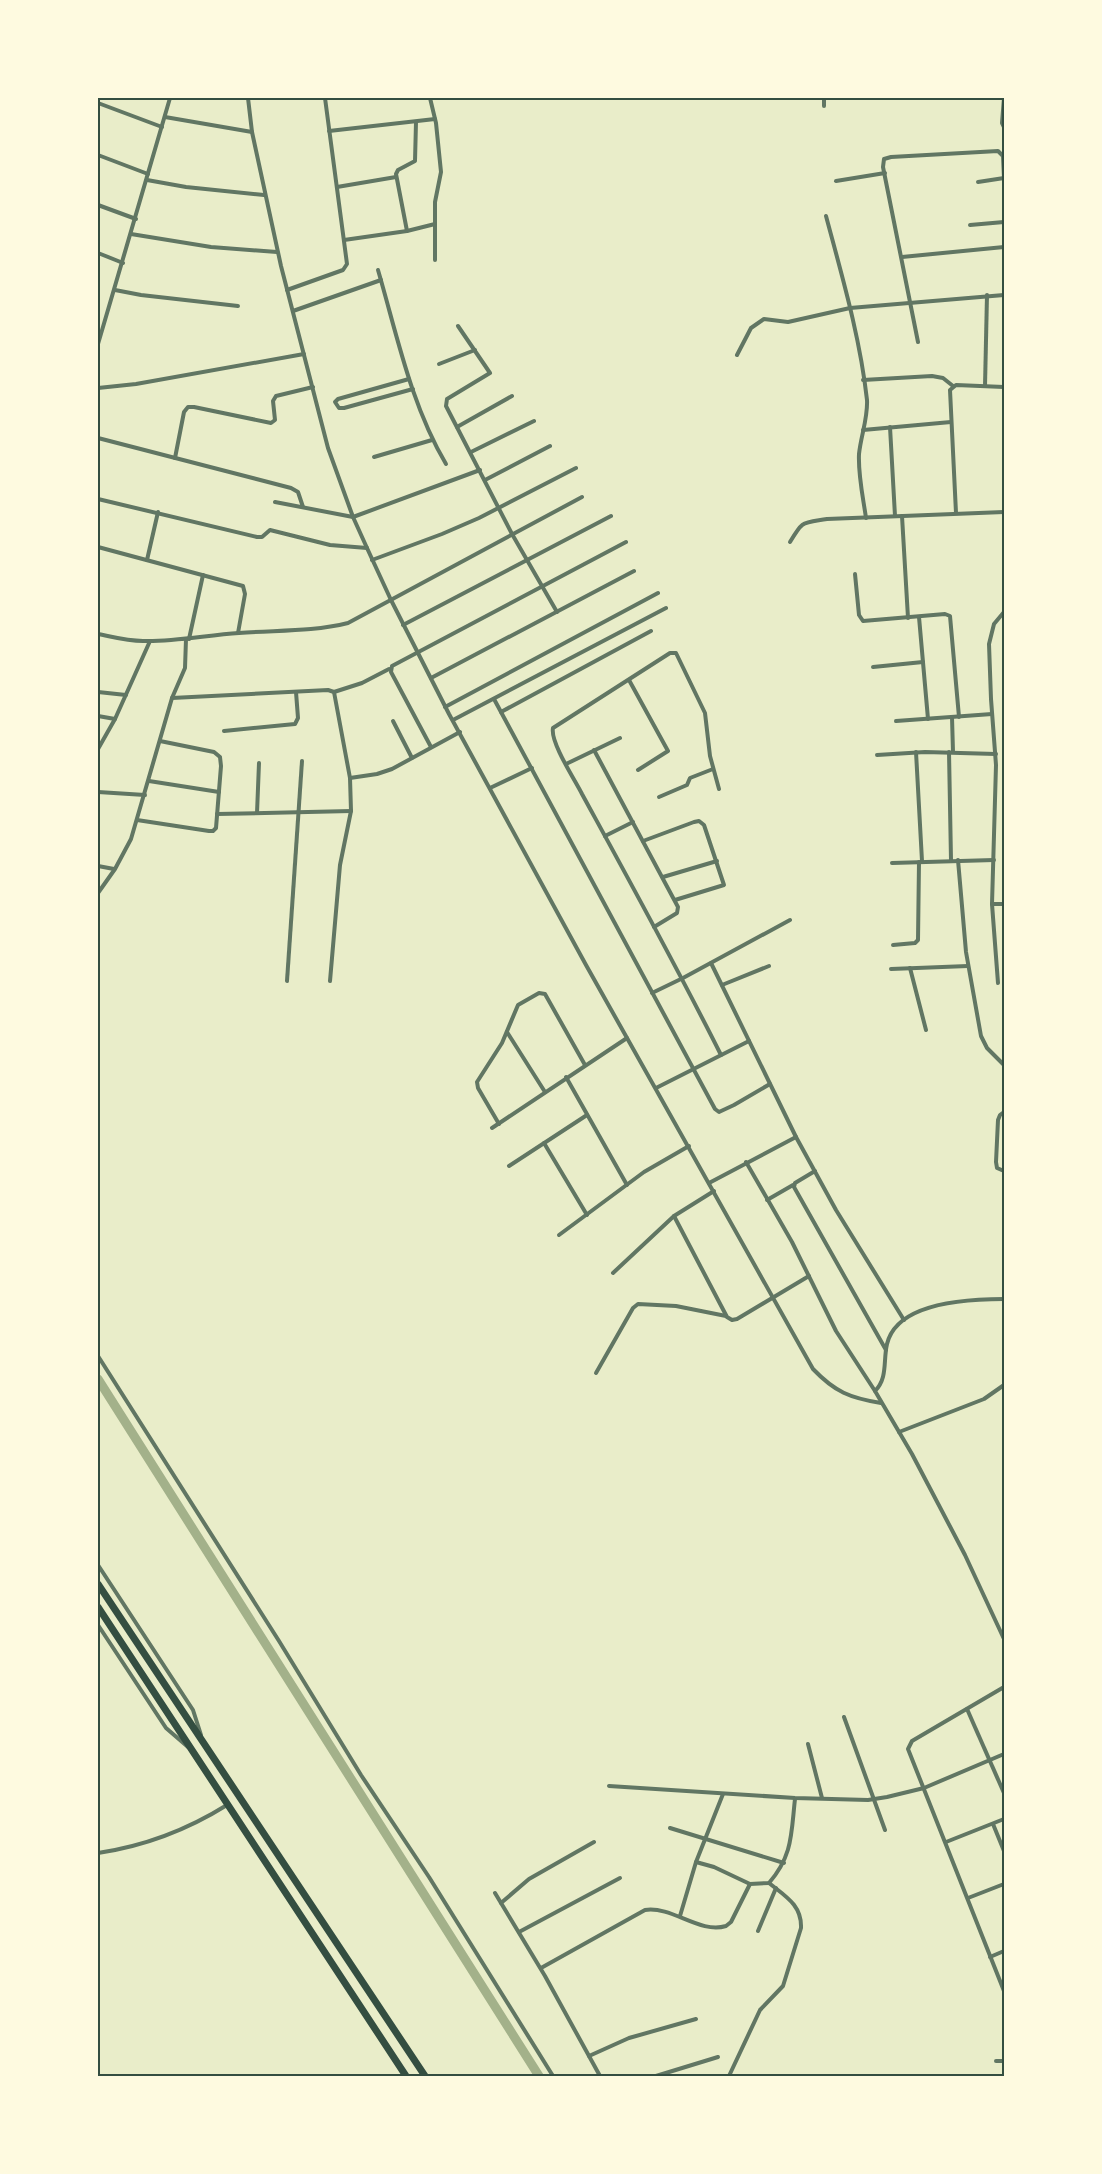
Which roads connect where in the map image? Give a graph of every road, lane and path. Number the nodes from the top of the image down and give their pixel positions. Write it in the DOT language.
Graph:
graph roads {
  1 [pos="170,98"];
  2 [pos="248,98"];
  3 [pos="325,98"];
  4 [pos="430,98"];
  5 [pos="824,98"];
  6 [pos="1004,98"];
  7 [pos="98,104"];
  8 [pos="824,106"];
  9 [pos="165,117"];
  10 [pos="435,119"];
  11 [pos="416,122"];
  12 [pos="1005,127"];
  13 [pos="162,128"];
  14 [pos="329,131"];
  15 [pos="252,132"];
  16 [pos="98,155"];
  17 [pos="885,173"];
  18 [pos="148,174"];
  19 [pos="396,177"];
  20 [pos="1004,178"];
  21 [pos="147,180"];
  22 [pos="836,181"];
  23 [pos="978,182"];
  24 [pos="337,188"];
  25 [pos="264,195"];
  26 [pos="98,205"];
  27 [pos="826,216"];
  28 [pos="135,219"];
  29 [pos="1005,222"];
  30 [pos="435,224"];
  31 [pos="970,225"];
  32 [pos="407,231"];
  33 [pos="131,234"];
  34 [pos="344,240"];
  35 [pos="1005,247"];
  36 [pos="277,252"];
  37 [pos="98,253"];
  38 [pos="902,257"];
  39 [pos="435,260"];
  40 [pos="123,263"];
  41 [pos="378,270"];
  42 [pos="381,280"];
  43 [pos="114,290"];
  44 [pos="287,290"];
  45 [pos="987,295"];
  46 [pos="1005,295"];
  47 [pos="910,302"];
  48 [pos="238,306"];
  49 [pos="850,308"];
  50 [pos="292,311"];
  51 [pos="458,327"];
  52 [pos="918,342"];
  53 [pos="98,344"];
  54 [pos="475,350"];
  55 [pos="304,354"];
  56 [pos="737,355"];
  57 [pos="439,364"];
  58 [pos="409,378"];
  59 [pos="863,380"];
  60 [pos="953,386"];
  61 [pos="985,386"];
  62 [pos="313,387"];
  63 [pos="1005,387"];
  64 [pos="98,388"];
  65 [pos="413,389"];
  66 [pos="512,396"];
  67 [pos="534,421"];
  68 [pos="951,422"];
  69 [pos="457,427"];
  70 [pos="890,427"];
  71 [pos="863,430"];
  72 [pos="98,438"];
  73 [pos="432,440"];
  74 [pos="550,446"];
  75 [pos="471,452"];
  76 [pos="374,457"];
  77 [pos="175,458"];
  78 [pos="446,464"];
  79 [pos="576,468"];
  80 [pos="480,470"];
  81 [pos="486,480"];
  82 [pos="582,497"];
  83 [pos="98,499"];
  84 [pos="275,502"];
  85 [pos="303,507"];
  86 [pos="499,508"];
  87 [pos="158,512"];
  88 [pos="1005,512"];
  89 [pos="956,513"];
  90 [pos="611,516"];
  91 [pos="895,516"];
  92 [pos="902,516"];
  93 [pos="353,517"];
  94 [pos="866,518"];
  95 [pos="512,534"];
  96 [pos="626,542"];
  97 [pos="790,542"];
  98 [pos="98,547"];
  99 [pos="367,548"];
  100 [pos="147,560"];
  101 [pos="372,560"];
  102 [pos="527,560"];
  103 [pos="634,571"];
  104 [pos="855,574"];
  105 [pos="203,575"];
  106 [pos="543,585"];
  107 [pos="658,593"];
  108 [pos="391,600"];
  109 [pos="666,608"];
  110 [pos="557,612"];
  111 [pos="1005,612"];
  112 [pos="919,617"];
  113 [pos="908,618"];
  114 [pos="403,625"];
  115 [pos="651,632"];
  116 [pos="238,633"];
  117 [pos="98,634"];
  118 [pos="187,639"];
  119 [pos="150,641"];
  120 [pos="417,652"];
  121 [pos="923,662"];
  122 [pos="873,667"];
  123 [pos="390,668"];
  124 [pos="431,678"];
  125 [pos="629,680"];
  126 [pos="98,692"];
  127 [pos="296,692"];
  128 [pos="334,692"];
  129 [pos="126,695"];
  130 [pos="172,698"];
  131 [pos="494,699"];
  132 [pos="445,707"];
  133 [pos="501,712"];
  134 [pos="992,714"];
  135 [pos="98,716"];
  136 [pos="952,717"];
  137 [pos="958,717"];
  138 [pos="115,719"];
  139 [pos="928,719"];
  140 [pos="453,720"];
  141 [pos="393,721"];
  142 [pos="896,721"];
  143 [pos="224,731"];
  144 [pos="459,732"];
  145 [pos="620,738"];
  146 [pos="160,741"];
  147 [pos="431,747"];
  148 [pos="98,749"];
  149 [pos="594,750"];
  150 [pos="916,752"];
  151 [pos="951,752"];
  152 [pos="996,754"];
  153 [pos="877,755"];
  154 [pos="412,758"];
  155 [pos="302,761"];
  156 [pos="259,763"];
  157 [pos="566,764"];
  158 [pos="532,768"];
  159 [pos="714,769"];
  160 [pos="638,770"];
  161 [pos="350,778"];
  162 [pos="149,781"];
  163 [pos="490,788"];
  164 [pos="718,789"];
  165 [pos="98,792"];
  166 [pos="219,792"];
  167 [pos="145,795"];
  168 [pos="659,797"];
  169 [pos="351,811"];
  170 [pos="257,813"];
  171 [pos="300,813"];
  172 [pos="217,814"];
  173 [pos="137,820"];
  174 [pos="633,822"];
  175 [pos="605,836"];
  176 [pos="643,841"];
  177 [pos="951,860"];
  178 [pos="958,860"];
  179 [pos="994,860"];
  180 [pos="717,861"];
  181 [pos="921,862"];
  182 [pos="892,863"];
  183 [pos="98,866"];
  184 [pos="114,869"];
  185 [pos="663,878"];
  186 [pos="98,893"];
  187 [pos="675,900"];
  188 [pos="992,904"];
  189 [pos="1005,904"];
  190 [pos="790,920"];
  191 [pos="654,927"];
  192 [pos="893,945"];
  193 [pos="711,963"];
  194 [pos="769,966"];
  195 [pos="968,966"];
  196 [pos="910,968"];
  197 [pos="891,969"];
  198 [pos="683,978"];
  199 [pos="287,981"];
  200 [pos="330,981"];
  201 [pos="998,983"];
  202 [pos="722,985"];
  203 [pos="652,993"];
  204 [pos="926,1030"];
  205 [pos="506,1032"];
  206 [pos="627,1038"];
  207 [pos="749,1041"];
  208 [pos="721,1055"];
  209 [pos="585,1065"];
  210 [pos="1005,1065"];
  211 [pos="693,1070"];
  212 [pos="566,1077"];
  213 [pos="770,1084"];
  214 [pos="656,1088"];
  215 [pos="545,1092"];
  216 [pos="1005,1112"];
  217 [pos="587,1114"];
  218 [pos="499,1124"];
  219 [pos="492,1128"];
  220 [pos="796,1137"];
  221 [pos="544,1143"];
  222 [pos="689,1146"];
  223 [pos="746,1162"];
  224 [pos="508,1166"];
  225 [pos="815,1171"];
  226 [pos="1005,1171"];
  227 [pos="710,1183"];
  228 [pos="627,1185"];
  229 [pos="794,1185"];
  230 [pos="714,1191"];
  231 [pos="767,1200"];
  232 [pos="587,1215"];
  233 [pos="674,1216"];
  234 [pos="559,1235"];
  235 [pos="613,1273"];
  236 [pos="809,1276"];
  237 [pos="773,1297"];
  238 [pos="1005,1299"];
  239 [pos="727,1317"];
  240 [pos="904,1320"];
  241 [pos="886,1350"];
  242 [pos="98,1356"];
  243 [pos="596,1372"];
  244 [pos="1005,1385"];
  245 [pos="874,1391"];
  246 [pos="881,1403"];
  247 [pos="899,1432"];
  248 [pos="98,1565"];
  249 [pos="98,1584"];
  250 [pos="98,1607"];
  251 [pos="98,1625"];
  252 [pos="1005,1639"];
  253 [pos="1005,1687"];
  254 [pos="967,1708"];
  255 [pos="844,1717"];
  256 [pos="203,1742"];
  257 [pos="808,1744"];
  258 [pos="193,1752"];
  259 [pos="1005,1754"];
  260 [pos="990,1760"];
  261 [pos="609,1786"];
  262 [pos="924,1788"];
  263 [pos="1005,1793"];
  264 [pos="723,1794"];
  265 [pos="795,1798"];
  266 [pos="822,1798"];
  267 [pos="875,1799"];
  268 [pos="227,1805"];
  269 [pos="1005,1819"];
  270 [pos="993,1824"];
  271 [pos="670,1828"];
  272 [pos="885,1830"];
  273 [pos="706,1838"];
  274 [pos="594,1842"];
  275 [pos="946,1842"];
  276 [pos="1005,1851"];
  277 [pos="98,1853"];
  278 [pos="696,1862"];
  279 [pos="784,1863"];
  280 [pos="620,1878"];
  281 [pos="769,1883"];
  282 [pos="750,1884"];
  283 [pos="1005,1884"];
  284 [pos="776,1888"];
  285 [pos="495,1893"];
  286 [pos="968,1898"];
  287 [pos="501,1903"];
  288 [pos="680,1916"];
  289 [pos="758,1931"];
  290 [pos="519,1932"];
  291 [pos="1005,1951"];
  292 [pos="990,1957"];
  293 [pos="541,1968"];
  294 [pos="1005,1991"];
  295 [pos="696,2019"];
  296 [pos="589,2056"];
  297 [pos="718,2057"];
  298 [pos="996,2061"];
  299 [pos="1005,2061"];
  300 [pos="406,2076"];
  301 [pos="425,2076"];
  302 [pos="554,2076"];
  303 [pos="600,2076"];
  304 [pos="656,2076"];
  305 [pos="729,2076"];
  1 -- 9 [label="street"];
  2 -- 15 [label="street"];
  3 -- 14 [label="street"];
  4 -- 10 [label="street"];
  5 -- 8 [label="street"];
  6 -- 12 [label="street"];
  7 -- 13 [label="street"];
  9 -- 13 [label="street"];
  9 -- 15 [label="street"];
  10 -- 11 [label="street"];
  10 -- 30 [label="street"];
  11 -- 14 [label="street"];
  11 -- 19 [label="street"];
  13 -- 18 [label="street"];
  14 -- 24 [label="street"];
  15 -- 25 [label="street"];
  16 -- 18 [label="street"];
  17 -- 20 [label="street"];
  17 -- 22 [label="street"];
  17 -- 38 [label="street"];
  18 -- 21 [label="street"];
  19 -- 24 [label="street"];
  19 -- 32 [label="street"];
  20 -- 23 [label="street"];
  21 -- 25 [label="street"];
  21 -- 28 [label="street"];
  24 -- 34 [label="street"];
  25 -- 36 [label="street"];
  26 -- 28 [label="street"];
  27 -- 49 [label="street"];
  28 -- 33 [label="street"];
  29 -- 31 [label="street"];
  30 -- 32 [label="street"];
  30 -- 39 [label="street"];
  32 -- 34 [label="street"];
  33 -- 36 [label="street"];
  33 -- 40 [label="street"];
  34 -- 44 [label="street"];
  35 -- 38 [label="street"];
  36 -- 44 [label="street"];
  37 -- 40 [label="street"];
  38 -- 47 [label="street"];
  40 -- 43 [label="street"];
  41 -- 42 [label="street"];
  42 -- 50 [label="street"];
  42 -- 58 [label="street"];
  43 -- 48 [label="street"];
  43 -- 53 [label="street"];
  44 -- 50 [label="street"];
  45 -- 46 [label="street"];
  45 -- 47 [label="street"];
  45 -- 61 [label="street"];
  47 -- 49 [label="street"];
  47 -- 52 [label="street"];
  49 -- 56 [label="street"];
  49 -- 59 [label="street"];
  50 -- 55 [label="street"];
  51 -- 54 [label="street"];
  54 -- 57 [label="street"];
  54 -- 69 [label="street"];
  55 -- 62 [label="street"];
  55 -- 64 [label="street"];
  58 -- 65 [label="street"];
  58 -- 65 [label="street"];
  59 -- 60 [label="street"];
  59 -- 71 [label="street"];
  60 -- 61 [label="street"];
  60 -- 68 [label="street"];
  61 -- 63 [label="street"];
  62 -- 77 [label="street"];
  62 -- 93 [label="street"];
  65 -- 73 [label="street"];
  66 -- 69 [label="street"];
  67 -- 75 [label="street"];
  68 -- 70 [label="street"];
  68 -- 89 [label="street"];
  69 -- 75 [label="street"];
  70 -- 71 [label="street"];
  70 -- 91 [label="street"];
  71 -- 94 [label="street"];
  72 -- 77 [label="street"];
  73 -- 76 [label="street"];
  73 -- 78 [label="street"];
  74 -- 81 [label="street"];
  75 -- 80 [label="street"];
  77 -- 85 [label="street"];
  79 -- 86 [label="street"];
  80 -- 81 [label="street"];
  80 -- 93 [label="street"];
  81 -- 86 [label="street"];
  82 -- 95 [label="street"];
  83 -- 87 [label="street"];
  84 -- 85 [label="street"];
  85 -- 93 [label="street"];
  86 -- 95 [label="street"];
  86 -- 101 [label="street"];
  87 -- 99 [label="street"];
  87 -- 100 [label="street"];
  88 -- 89 [label="street"];
  89 -- 92 [label="street"];
  90 -- 102 [label="street"];
  91 -- 92 [label="street"];
  91 -- 94 [label="street"];
  92 -- 113 [label="street"];
  93 -- 99 [label="street"];
  94 -- 97 [label="street"];
  95 -- 102 [label="street"];
  95 -- 108 [label="street"];
  96 -- 106 [label="street"];
  98 -- 100 [label="street"];
  99 -- 101 [label="street"];
  100 -- 105 [label="street"];
  101 -- 108 [label="street"];
  102 -- 106 [label="street"];
  102 -- 114 [label="street"];
  103 -- 110 [label="street"];
  104 -- 113 [label="street"];
  105 -- 116 [label="street"];
  105 -- 118 [label="street"];
  106 -- 110 [label="street"];
  106 -- 120 [label="street"];
  107 -- 132 [label="street"];
  108 -- 114 [label="street"];
  108 -- 116 [label="street"];
  109 -- 131 [label="street"];
  110 -- 124 [label="street"];
  111 -- 134 [label="street"];
  112 -- 113 [label="street"];
  112 -- 121 [label="street"];
  112 -- 137 [label="street"];
  114 -- 120 [label="street"];
  115 -- 133 [label="street"];
  116 -- 118 [label="street"];
  117 -- 119 [label="street"];
  118 -- 119 [label="street"];
  118 -- 130 [label="street"];
  119 -- 129 [label="street"];
  120 -- 123 [label="street"];
  120 -- 124 [label="street"];
  121 -- 122 [label="street"];
  121 -- 139 [label="street"];
  123 -- 128 [label="street"];
  123 -- 147 [label="street"];
  124 -- 132 [label="street"];
  125 -- 157 [label="street"];
  125 -- 159 [label="street"];
  125 -- 160 [label="street"];
  126 -- 129 [label="street"];
  127 -- 128 [label="street"];
  127 -- 130 [label="street"];
  127 -- 143 [label="street"];
  128 -- 161 [label="street"];
  129 -- 138 [label="street"];
  130 -- 146 [label="street"];
  131 -- 133 [label="street"];
  131 -- 140 [label="street"];
  132 -- 140 [label="street"];
  133 -- 158 [label="street"];
  134 -- 137 [label="street"];
  134 -- 152 [label="street"];
  135 -- 138 [label="street"];
  136 -- 137 [label="street"];
  136 -- 139 [label="street"];
  136 -- 151 [label="street"];
  138 -- 148 [label="street"];
  139 -- 142 [label="street"];
  140 -- 144 [label="street"];
  141 -- 154 [label="street"];
  144 -- 147 [label="street"];
  144 -- 163 [label="street"];
  145 -- 149 [label="street"];
  146 -- 162 [label="street"];
  146 -- 166 [label="street"];
  147 -- 154 [label="street"];
  149 -- 157 [label="street"];
  149 -- 174 [label="street"];
  150 -- 151 [label="street"];
  150 -- 153 [label="street"];
  150 -- 181 [label="street"];
  151 -- 152 [label="street"];
  151 -- 177 [label="street"];
  152 -- 179 [label="street"];
  154 -- 161 [label="street"];
  155 -- 171 [label="street"];
  156 -- 170 [label="street"];
  157 -- 175 [label="street"];
  158 -- 163 [label="street"];
  158 -- 203 [label="street"];
  159 -- 164 [label="street"];
  159 -- 168 [label="street"];
  161 -- 169 [label="street"];
  162 -- 166 [label="street"];
  162 -- 167 [label="street"];
  163 -- 206 [label="street"];
  165 -- 167 [label="street"];
  166 -- 172 [label="street"];
  167 -- 173 [label="street"];
  169 -- 171 [label="street"];
  169 -- 200 [label="street"];
  170 -- 171 [label="street"];
  170 -- 172 [label="street"];
  171 -- 199 [label="street"];
  172 -- 173 [label="street"];
  173 -- 184 [label="street"];
  174 -- 175 [label="street"];
  174 -- 176 [label="street"];
  175 -- 191 [label="street"];
  176 -- 180 [label="street"];
  176 -- 185 [label="street"];
  177 -- 178 [label="street"];
  177 -- 181 [label="street"];
  178 -- 179 [label="street"];
  178 -- 195 [label="street"];
  179 -- 188 [label="street"];
  180 -- 185 [label="street"];
  180 -- 187 [label="street"];
  181 -- 182 [label="street"];
  181 -- 192 [label="street"];
  183 -- 184 [label="street"];
  184 -- 186 [label="street"];
  185 -- 187 [label="street"];
  187 -- 191 [label="street"];
  188 -- 189 [label="street"];
  188 -- 201 [label="street"];
  190 -- 193 [label="street"];
  191 -- 198 [label="street"];
  193 -- 198 [label="street"];
  193 -- 202 [label="street"];
  194 -- 202 [label="street"];
  195 -- 196 [label="street"];
  195 -- 210 [label="street"];
  196 -- 197 [label="street"];
  196 -- 204 [label="street"];
  198 -- 203 [label="street"];
  198 -- 208 [label="street"];
  202 -- 207 [label="street"];
  203 -- 211 [label="street"];
  205 -- 209 [label="street"];
  205 -- 215 [label="street"];
  205 -- 218 [label="street"];
  206 -- 209 [label="street"];
  206 -- 214 [label="street"];
  207 -- 208 [label="street"];
  207 -- 213 [label="street"];
  208 -- 211 [label="street"];
  209 -- 212 [label="street"];
  211 -- 213 [label="street"];
  211 -- 214 [label="street"];
  212 -- 215 [label="street"];
  212 -- 217 [label="street"];
  213 -- 220 [label="street"];
  214 -- 222 [label="street"];
  215 -- 218 [label="street"];
  216 -- 226 [label="street"];
  217 -- 221 [label="street"];
  217 -- 228 [label="street"];
  218 -- 219 [label="street"];
  220 -- 223 [label="street"];
  220 -- 225 [label="street"];
  221 -- 224 [label="street"];
  221 -- 232 [label="street"];
  222 -- 227 [label="street"];
  222 -- 228 [label="street"];
  223 -- 227 [label="street"];
  223 -- 231 [label="street"];
  225 -- 229 [label="street"];
  225 -- 240 [label="street"];
  227 -- 230 [label="street"];
  228 -- 232 [label="street"];
  229 -- 231 [label="street"];
  229 -- 241 [label="street"];
  230 -- 233 [label="street"];
  230 -- 237 [label="street"];
  231 -- 236 [label="street"];
  232 -- 234 [label="street"];
  233 -- 235 [label="street"];
  233 -- 239 [label="street"];
  236 -- 237 [label="street"];
  236 -- 245 [label="street"];
  237 -- 239 [label="street"];
  237 -- 246 [label="street"];
  238 -- 240 [label="street"];
  239 -- 243 [label="street"];
  240 -- 241 [label="street"];
  241 -- 245 [label="street"];
  242 -- 302 [label="street"];
  244 -- 247 [label="street"];
  245 -- 246 [label="street"];
  246 -- 247 [label="street"];
  247 -- 252 [label="street"];
  248 -- 256 [label="street"];
  249 -- 256 [label="highway"];
  250 -- 258 [label="highway"];
  251 -- 258 [label="street"];
  253 -- 254 [label="street"];
  254 -- 260 [label="street"];
  254 -- 262 [label="street"];
  255 -- 267 [label="street"];
  256 -- 301 [label="highway"];
  257 -- 266 [label="street"];
  258 -- 268 [label="highway"];
  259 -- 260 [label="street"];
  260 -- 262 [label="street"];
  260 -- 263 [label="street"];
  261 -- 264 [label="street"];
  262 -- 267 [label="street"];
  262 -- 275 [label="street"];
  264 -- 265 [label="street"];
  264 -- 273 [label="street"];
  265 -- 266 [label="street"];
  265 -- 279 [label="street"];
  266 -- 267 [label="street"];
  267 -- 272 [label="street"];
  268 -- 277 [label="street"];
  268 -- 300 [label="highway"];
  269 -- 270 [label="street"];
  270 -- 275 [label="street"];
  270 -- 276 [label="street"];
  271 -- 273 [label="street"];
  273 -- 278 [label="street"];
  273 -- 279 [label="street"];
  274 -- 287 [label="street"];
  275 -- 286 [label="street"];
  278 -- 282 [label="street"];
  278 -- 288 [label="street"];
  279 -- 281 [label="street"];
  280 -- 290 [label="street"];
  281 -- 282 [label="street"];
  281 -- 284 [label="street"];
  282 -- 288 [label="street"];
  283 -- 286 [label="street"];
  284 -- 289 [label="street"];
  284 -- 305 [label="street"];
  285 -- 287 [label="street"];
  286 -- 292 [label="street"];
  287 -- 290 [label="street"];
  288 -- 293 [label="street"];
  290 -- 293 [label="street"];
  291 -- 292 [label="street"];
  292 -- 294 [label="street"];
  293 -- 296 [label="street"];
  295 -- 296 [label="street"];
  296 -- 303 [label="street"];
  297 -- 304 [label="street"];
  298 -- 299 [label="street"];
}
